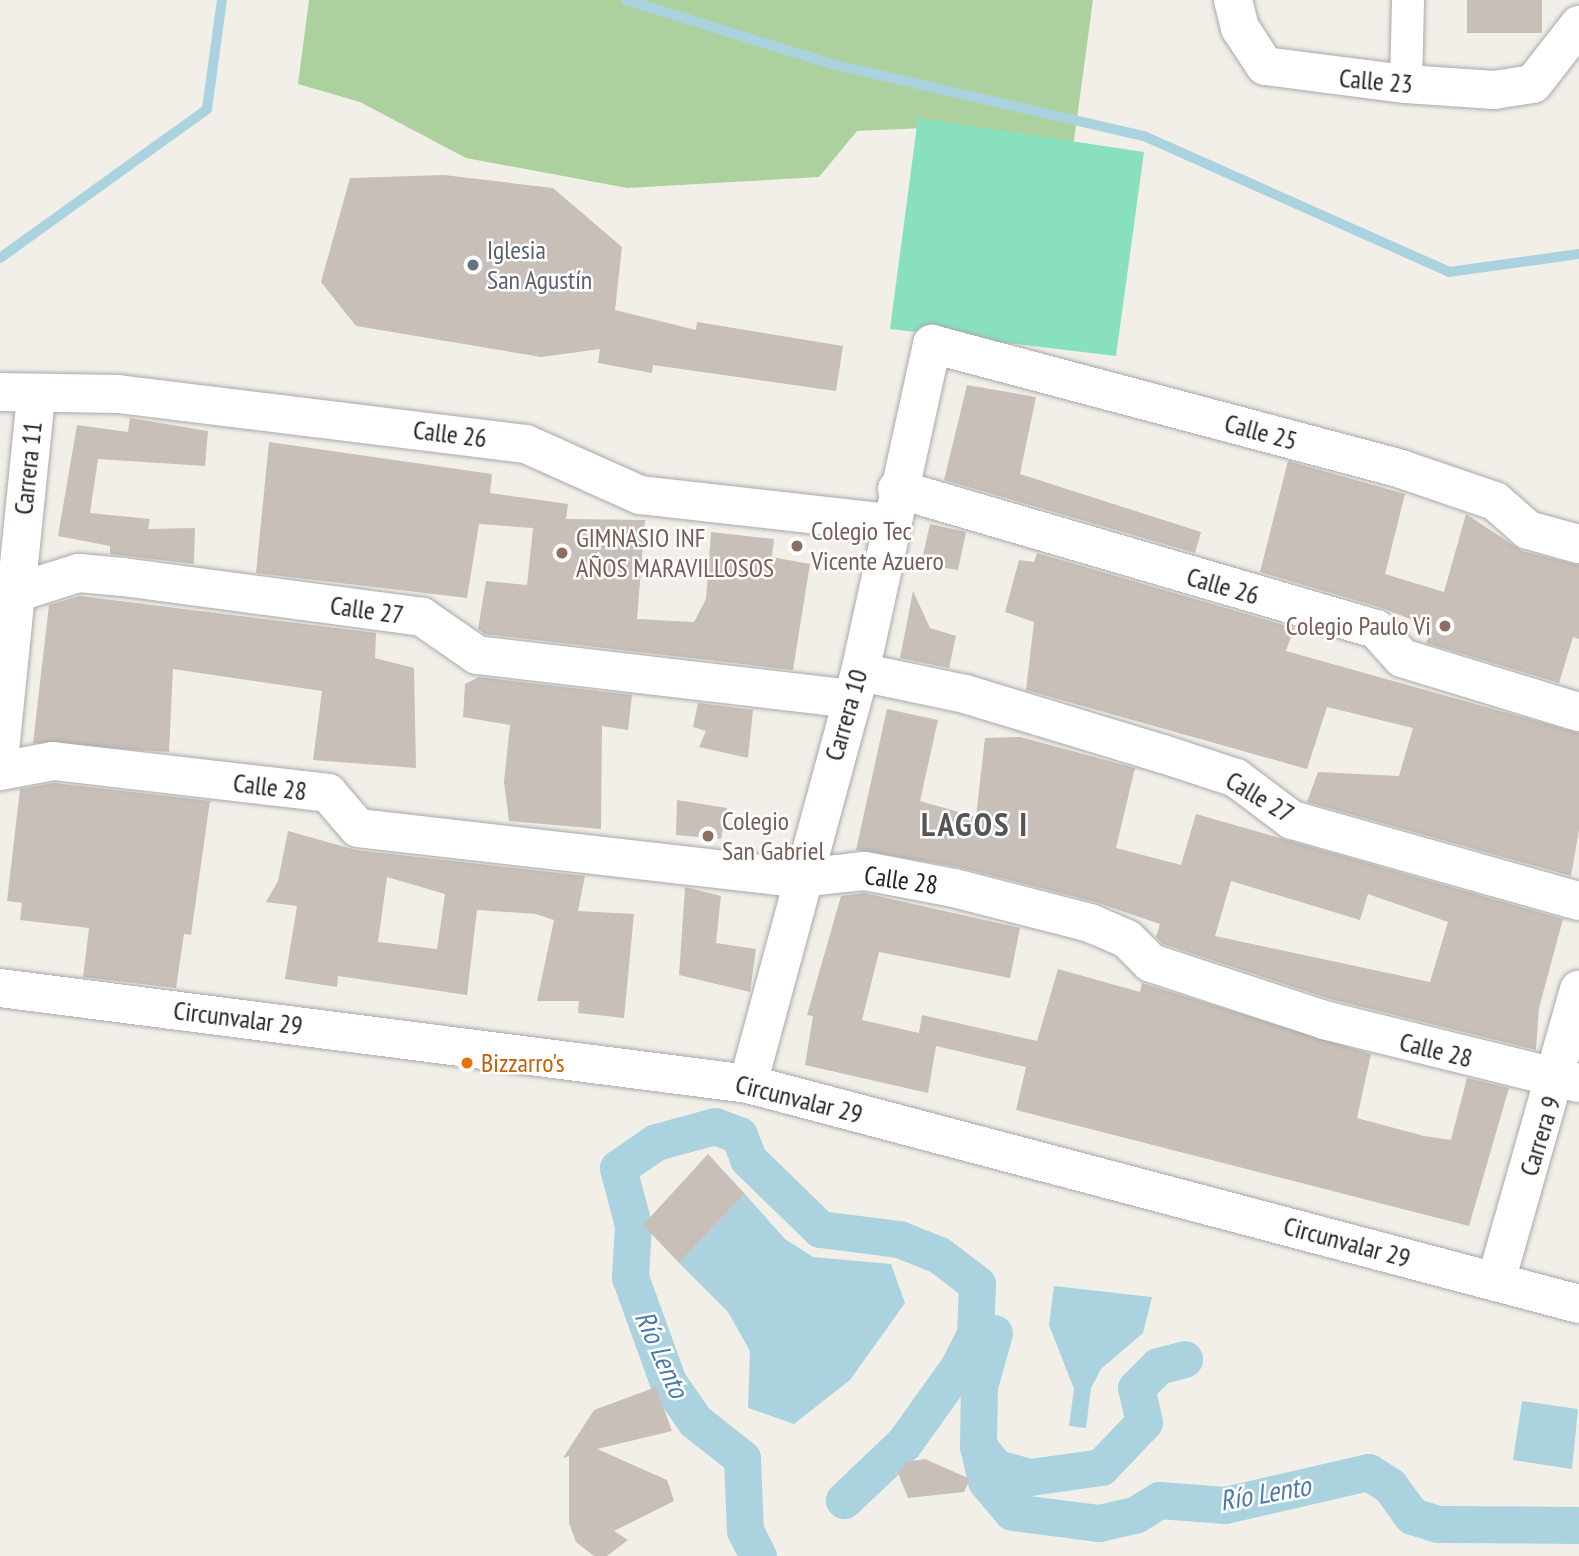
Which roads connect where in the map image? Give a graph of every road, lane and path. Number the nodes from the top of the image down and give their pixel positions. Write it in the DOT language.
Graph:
graph roads {
  1 [pos="1408,0"];
  2 [pos="1236,14"];
  3 [pos="1579,26"];
  4 [pos="1406,84"];
  5 [pos="932,344"];
  6 [pos="18,394"];
  7 [pos="893,506"];
  8 [pos="1579,544"];
  9 [pos="7,592"];
  10 [pos="855,685"];
  11 [pos="1579,712"];
  12 [pos="0,751"];
  13 [pos="0,771"];
  14 [pos="799,878"];
  15 [pos="1579,901"];
  16 [pos="0,988"];
  17 [pos="1579,990"];
  18 [pos="1568,1081"];
  19 [pos="748,1084"];
  20 [pos="1496,1281"];
  21 [pos="1579,1304"];
  1 -- 4 [label="street"];
  2 -- 4 [label="street, Calle 23"];
  3 -- 4 [label="street, Calle 23"];
  5 -- 7 [label="street, Carrera 10"];
  5 -- 8 [label="street, Calle 25"];
  6 -- 7 [label="street, Calle 26"];
  6 -- 9 [label="street, Carrera 11"];
  7 -- 10 [label="street, Carrera 10"];
  7 -- 11 [label="street, Calle 26"];
  9 -- 10 [label="street, Calle 27"];
  9 -- 12 [label="street, Carrera 11"];
  10 -- 14 [label="street, Carrera 10"];
  10 -- 15 [label="street, Calle 27"];
  13 -- 14 [label="street, Calle 28"];
  14 -- 18 [label="street, Calle 28"];
  14 -- 19 [label="street, Carrera 10"];
  16 -- 19 [label="street, Circunvalar 29"];
  17 -- 18 [label="street, Carrera 9"];
  18 -- 20 [label="street, Carrera 9"];
  19 -- 20 [label="street, Circunvalar 29"];
  20 -- 21 [label="street, Circunvalar 29"];
}
